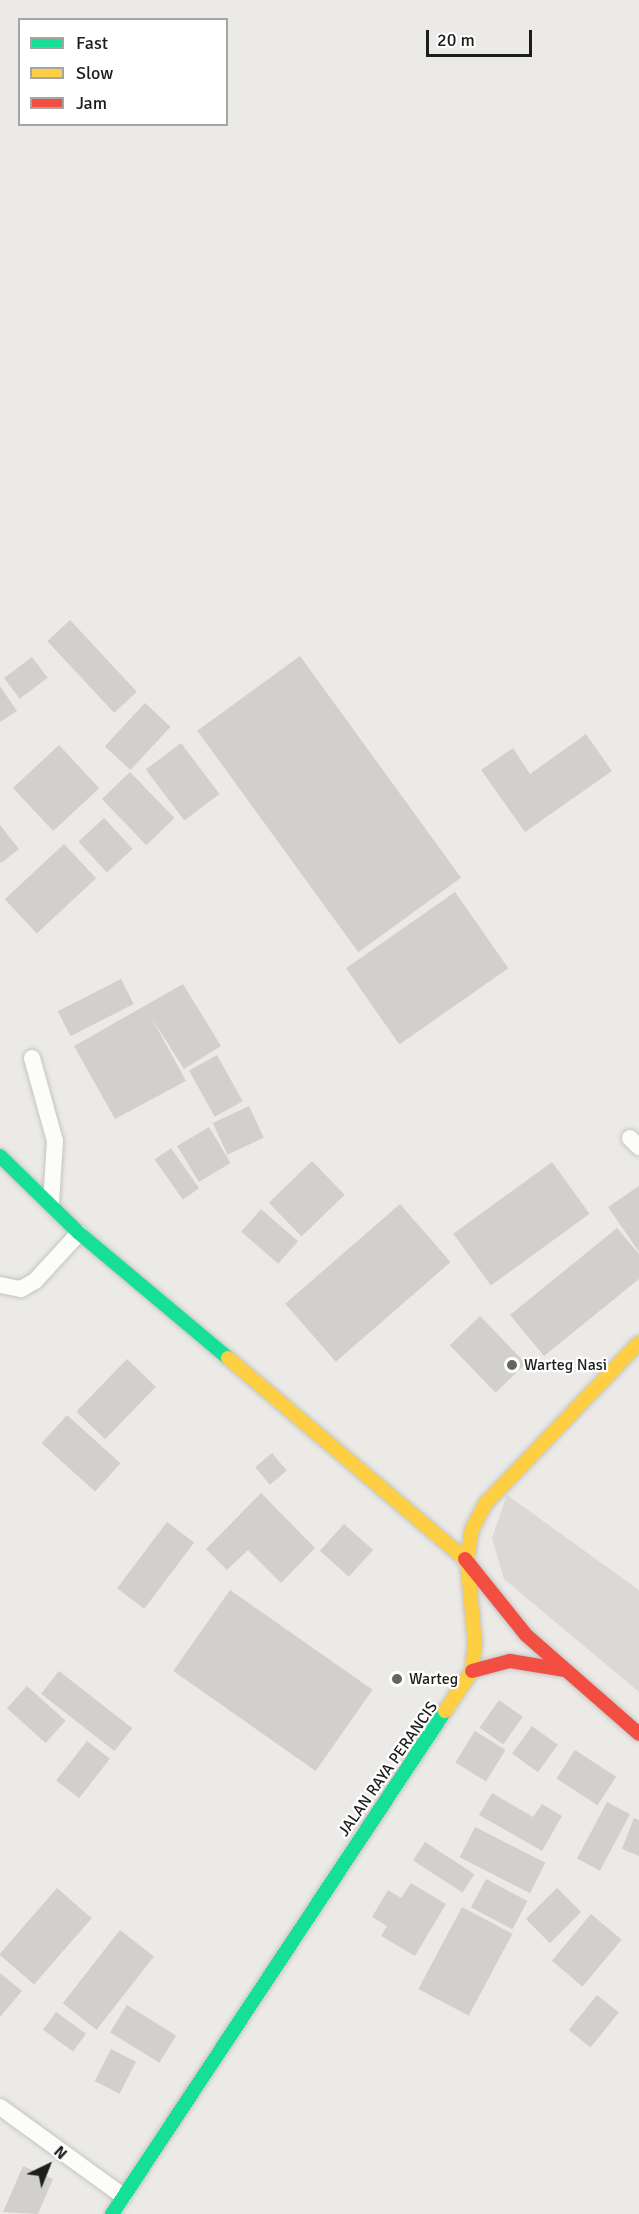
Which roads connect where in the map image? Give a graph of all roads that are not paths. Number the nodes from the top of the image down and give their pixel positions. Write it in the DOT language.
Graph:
graph roads {
  1 [pos="32,1058"];
  2 [pos="0,1156"];
  3 [pos="51,1203"];
  4 [pos="79,1233"];
  5 [pos="0,1285"];
  6 [pos="639,1343"];
  7 [pos="467,1560"];
  8 [pos="565,1670"];
  9 [pos="472,1671"];
  10 [pos="639,1734"];
  11 [pos="0,2107"];
  12 [pos="123,2196"];
  13 [pos="112,2214"];
  1 -- 3 [label="lane"];
  2 -- 3 [label="main road"];
  3 -- 4 [label="main road"];
  4 -- 5 [label="lane"];
  4 -- 7 [label="main road"];
  6 -- 7 [label="main road, JALAN RAYA PERANCIS"];
  7 -- 8 [label="main road"];
  7 -- 9 [label="main road, JALAN RAYA PERANCIS"];
  8 -- 9 [label="main road"];
  8 -- 10 [label="main road"];
  9 -- 12 [label="main road, JALAN RAYA PERANCIS"];
  11 -- 12 [label="lane"];
  12 -- 13 [label="main road, JALAN RAYA PERANCIS"];
}
